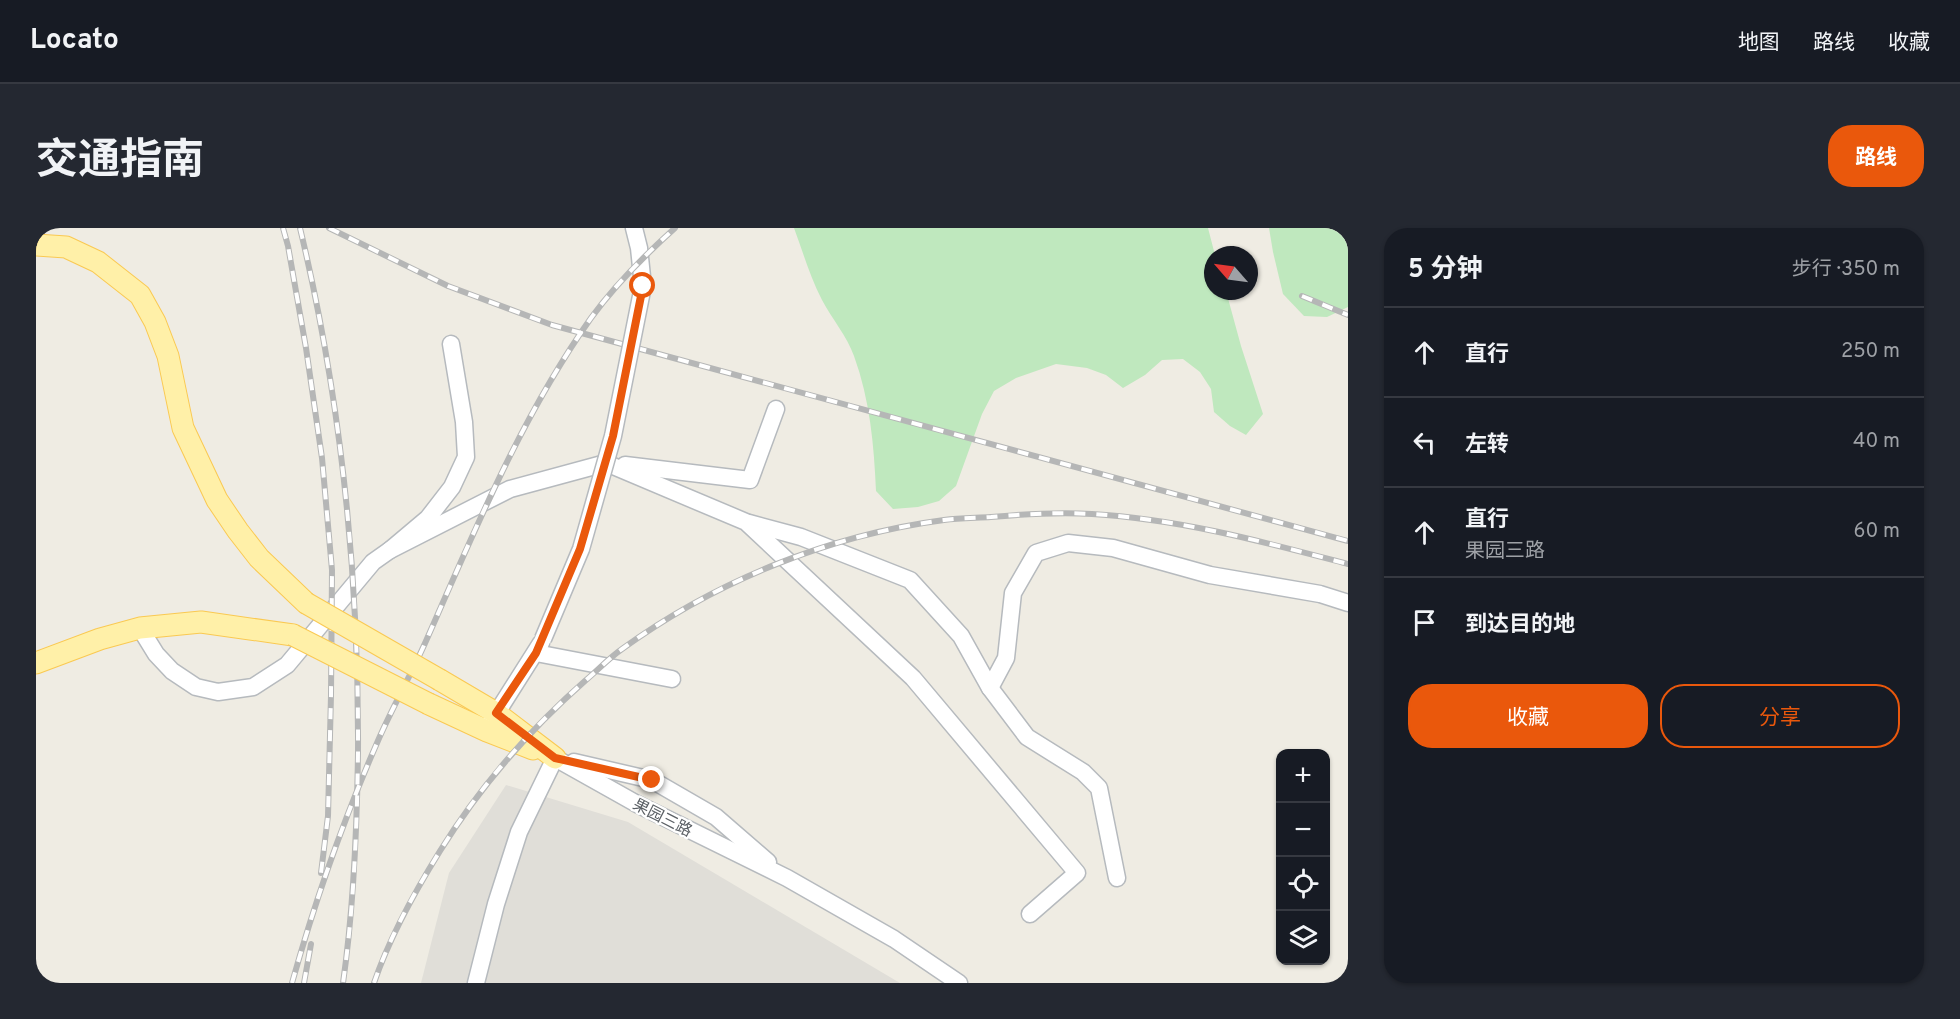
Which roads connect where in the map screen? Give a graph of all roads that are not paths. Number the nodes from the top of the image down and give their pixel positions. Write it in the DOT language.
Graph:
graph roads {
  1 [pos="634,228"];
  2 [pos="36,245"];
  3 [pos="451,344"];
  4 [pos="776,409"];
  5 [pos="606,463"];
  6 [pos="746,522"];
  7 [pos="390,550"];
  8 [pos="1348,603"];
  9 [pos="140,628"];
  10 [pos="539,646"];
  11 [pos="36,663"];
  12 [pos="672,679"];
  13 [pos="990,688"];
  14 [pos="491,722"];
  15 [pos="555,758"];
  16 [pos="787,878"];
  17 [pos="1117,878"];
  18 [pos="1030,914"];
  19 [pos="476,983"];
  20 [pos="959,983"];
  1 -- 10 [label="street, bridge"];
  2 -- 14 [label="main road, bridge"];
  3 -- 7 [label="street"];
  4 -- 5 [label="street"];
  5 -- 6 [label="street"];
  5 -- 7 [label="street"];
  6 -- 13 [label="street"];
  6 -- 18 [label="street"];
  7 -- 9 [label="street"];
  8 -- 13 [label="street"];
  9 -- 11 [label="main road"];
  9 -- 14 [label="main road, bridge"];
  10 -- 12 [label="street"];
  10 -- 14 [label="street"];
  13 -- 17 [label="street"];
  14 -- 15 [label="main road"];
  15 -- 16 [label="street, 果园三路"];
  15 -- 16 [label="street, 果园三路"];
  15 -- 19 [label="street"];
  16 -- 20 [label="street, 果园三路"];
}
